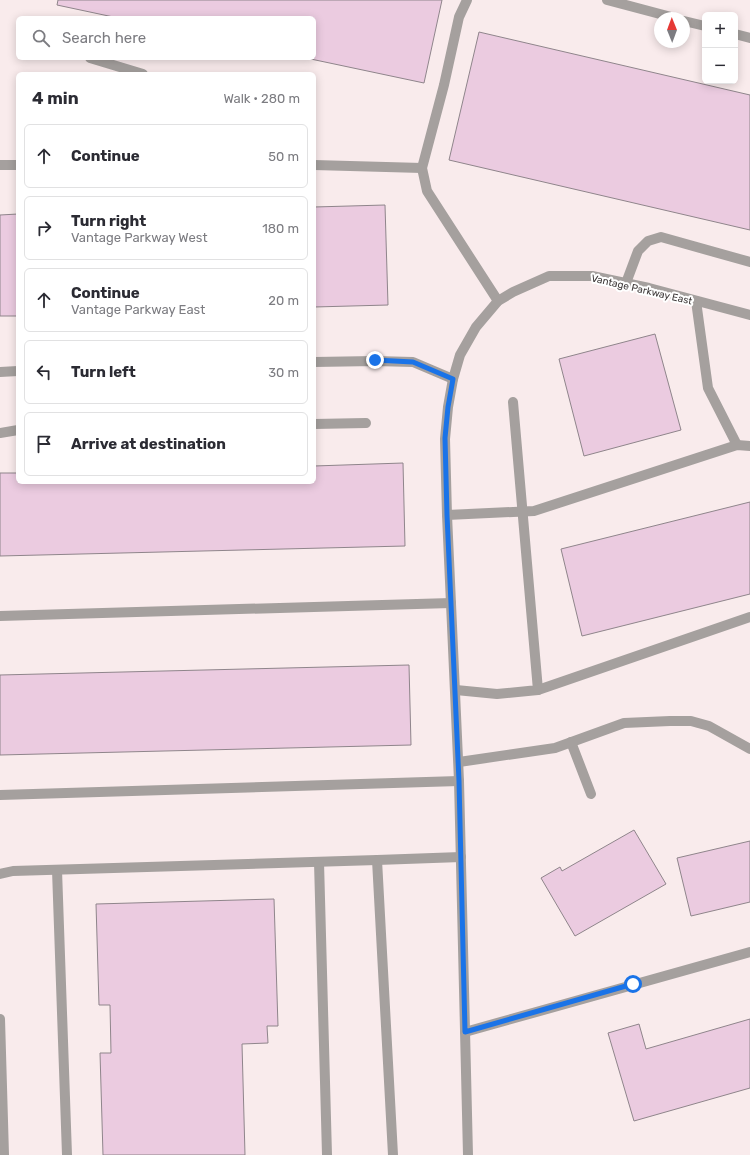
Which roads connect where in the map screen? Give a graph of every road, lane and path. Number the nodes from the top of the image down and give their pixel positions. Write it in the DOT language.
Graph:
graph roads {
  1 [pos="467,0"];
  2 [pos="607,0"];
  3 [pos="654,13"];
  4 [pos="690,22"];
  5 [pos="702,25"];
  6 [pos="738,35"];
  7 [pos="750,38"];
  8 [pos="97,60"];
  9 [pos="136,72"];
  10 [pos="0,165"];
  11 [pos="16,165"];
  12 [pos="316,165"];
  13 [pos="422,168"];
  14 [pos="750,262"];
  15 [pos="626,283"];
  16 [pos="696,301"];
  17 [pos="498,302"];
  18 [pos="750,315"];
  19 [pos="316,362"];
  20 [pos="16,371"];
  21 [pos="0,372"];
  22 [pos="453,379"];
  23 [pos="512,402"];
  24 [pos="366,423"];
  25 [pos="316,424"];
  26 [pos="16,430"];
  27 [pos="0,433"];
  28 [pos="737,445"];
  29 [pos="750,446"];
  30 [pos="521,512"];
  31 [pos="447,515"];
  32 [pos="451,603"];
  33 [pos="0,616"];
  34 [pos="750,617"];
  35 [pos="456,690"];
  36 [pos="538,690"];
  37 [pos="570,742"];
  38 [pos="750,749"];
  39 [pos="459,762"];
  40 [pos="459,781"];
  41 [pos="591,794"];
  42 [pos="0,795"];
  43 [pos="461,857"];
  44 [pos="377,860"];
  45 [pos="319,862"];
  46 [pos="57,870"];
  47 [pos="0,874"];
  48 [pos="750,952"];
  49 [pos="0,1019"];
  50 [pos="465,1032"];
  51 [pos="4,1155"];
  52 [pos="67,1155"];
  53 [pos="327,1155"];
  54 [pos="393,1155"];
  55 [pos="468,1155"];
  1 -- 13 [label="street"];
  2 -- 3 [label="street"];
  4 -- 5 [label="street"];
  6 -- 7 [label="street"];
  8 -- 9 [label="street"];
  10 -- 11 [label="street"];
  12 -- 13 [label="street"];
  13 -- 17 [label="street"];
  14 -- 15 [label="street"];
  15 -- 16 [label="street, Vantage Parkway East"];
  15 -- 17 [label="street, Vantage Parkway East"];
  16 -- 18 [label="street, Vantage Parkway East"];
  16 -- 28 [label="street"];
  17 -- 22 [label="street, Vantage Parkway East"];
  19 -- 22 [label="street"];
  20 -- 21 [label="street"];
  22 -- 31 [label="street, Vantage Parkway East"];
  23 -- 30 [label="street"];
  24 -- 25 [label="street"];
  26 -- 27 [label="street"];
  28 -- 29 [label="street"];
  28 -- 30 [label="street"];
  30 -- 31 [label="street"];
  30 -- 36 [label="street"];
  31 -- 32 [label="street, Vantage Parkway East"];
  32 -- 33 [label="street"];
  32 -- 35 [label="street, Vantage Parkway East"];
  34 -- 36 [label="street"];
  35 -- 36 [label="street"];
  35 -- 39 [label="street, Vantage Parkway East"];
  37 -- 38 [label="street"];
  37 -- 39 [label="street"];
  37 -- 41 [label="street"];
  39 -- 40 [label="street, Vantage Parkway East"];
  40 -- 42 [label="street"];
  40 -- 43 [label="street, Vantage Parkway East"];
  43 -- 44 [label="street"];
  43 -- 50 [label="street, Vantage Parkway East"];
  44 -- 45 [label="street"];
  44 -- 54 [label="street"];
  45 -- 46 [label="street"];
  45 -- 53 [label="street"];
  46 -- 47 [label="street"];
  46 -- 52 [label="street"];
  48 -- 50 [label="street"];
  49 -- 51 [label="street"];
  50 -- 55 [label="street, Vantage Parkway East"];
}
